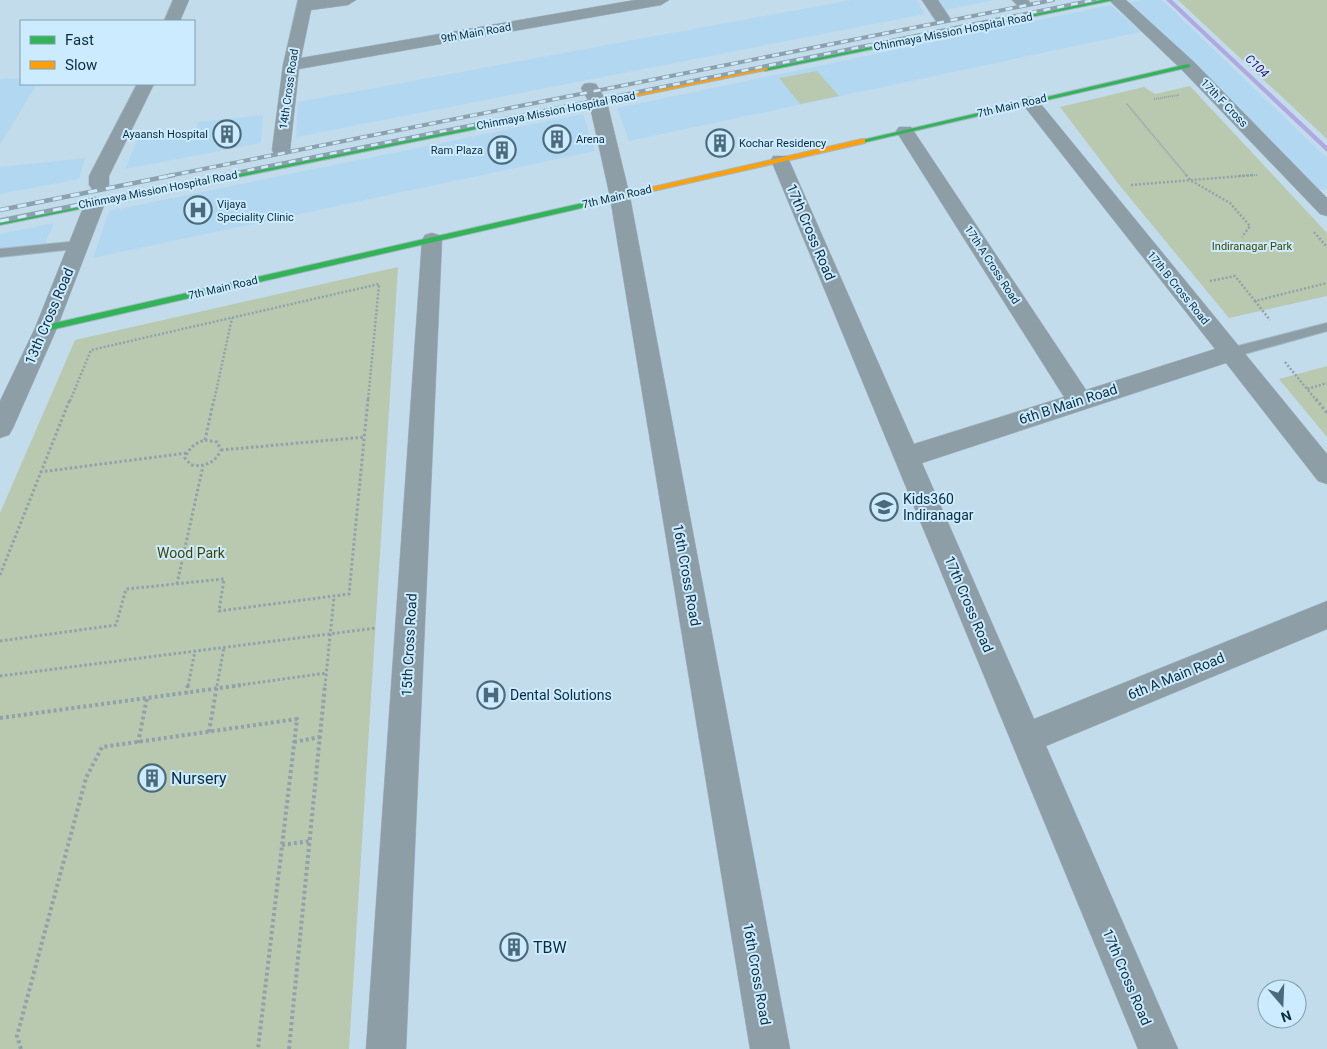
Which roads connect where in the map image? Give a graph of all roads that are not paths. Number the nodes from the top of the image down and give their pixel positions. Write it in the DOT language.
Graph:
graph roads {
  1 [pos="181,0"];
  2 [pos="348,0"];
  3 [pos="661,0"];
  4 [pos="930,0"];
  5 [pos="1111,0"];
  6 [pos="1117,0"];
  7 [pos="305,4"];
  8 [pos="941,18"];
  9 [pos="172,20"];
  10 [pos="291,65"];
  11 [pos="1188,66"];
  12 [pos="144,85"];
  13 [pos="592,91"];
  14 [pos="1030,102"];
  15 [pos="905,131"];
  16 [pos="281,150"];
  17 [pos="780,160"];
  18 [pos="98,189"];
  19 [pos="620,197"];
  20 [pos="1327,210"];
  21 [pos="0,222"];
  22 [pos="432,240"];
  23 [pos="79,245"];
  24 [pos="0,253"];
  25 [pos="1327,327"];
  26 [pos="46,328"];
  27 [pos="1230,353"];
  28 [pos="1078,400"];
  29 [pos="0,428"];
  30 [pos="907,457"];
  31 [pos="1327,473"];
  32 [pos="1327,615"];
  33 [pos="1026,738"];
  34 [pos="386,1049"];
  35 [pos="770,1049"];
  36 [pos="1158,1049"];
  1 -- 9 [label="street"];
  2 -- 7 [label="street"];
  3 -- 10 [label="street, 9th Main Road"];
  4 -- 8 [label="street"];
  5 -- 13 [label="main road, Chinmaya Mission Hospital Road"];
  6 -- 11 [label="street, 17th F Cross"];
  7 -- 10 [label="street, 14th Cross Road"];
  10 -- 16 [label="street, 14th Cross Road"];
  11 -- 14 [label="main road, 7th Main Road"];
  11 -- 20 [label="street, 17th F Cross"];
  12 -- 18 [label="street, 13th Cross Road"];
  13 -- 18 [label="main road, Chinmaya Mission Hospital Road"];
  13 -- 19 [label="street, 16th Cross Road"];
  14 -- 15 [label="main road, 7th Main Road"];
  14 -- 27 [label="street, 17th B Cross Road"];
  15 -- 17 [label="main road, 7th Main Road"];
  15 -- 28 [label="street, 17th A Cross Road"];
  17 -- 19 [label="main road, 7th Main Road"];
  17 -- 30 [label="street, 17th Cross Road"];
  18 -- 21 [label="main road, Chinmaya Mission Hospital Road"];
  18 -- 23 [label="street, 13th Cross Road"];
  19 -- 22 [label="main road, 7th Main Road"];
  19 -- 35 [label="street, 16th Cross Road"];
  22 -- 26 [label="main road, 7th Main Road"];
  22 -- 34 [label="street, 15th Cross Road"];
  23 -- 24 [label="lane"];
  23 -- 26 [label="street, 13th Cross Road"];
  25 -- 27 [label="lane"];
  26 -- 29 [label="street, 13th Cross Road"];
  27 -- 28 [label="street, 6th B Main Road"];
  27 -- 31 [label="street, 17th B Cross Road"];
  28 -- 30 [label="street, 6th B Main Road"];
  30 -- 33 [label="street, 17th Cross Road"];
  32 -- 33 [label="street, 6th A Main Road"];
  33 -- 36 [label="street, 17th Cross Road"];
}
